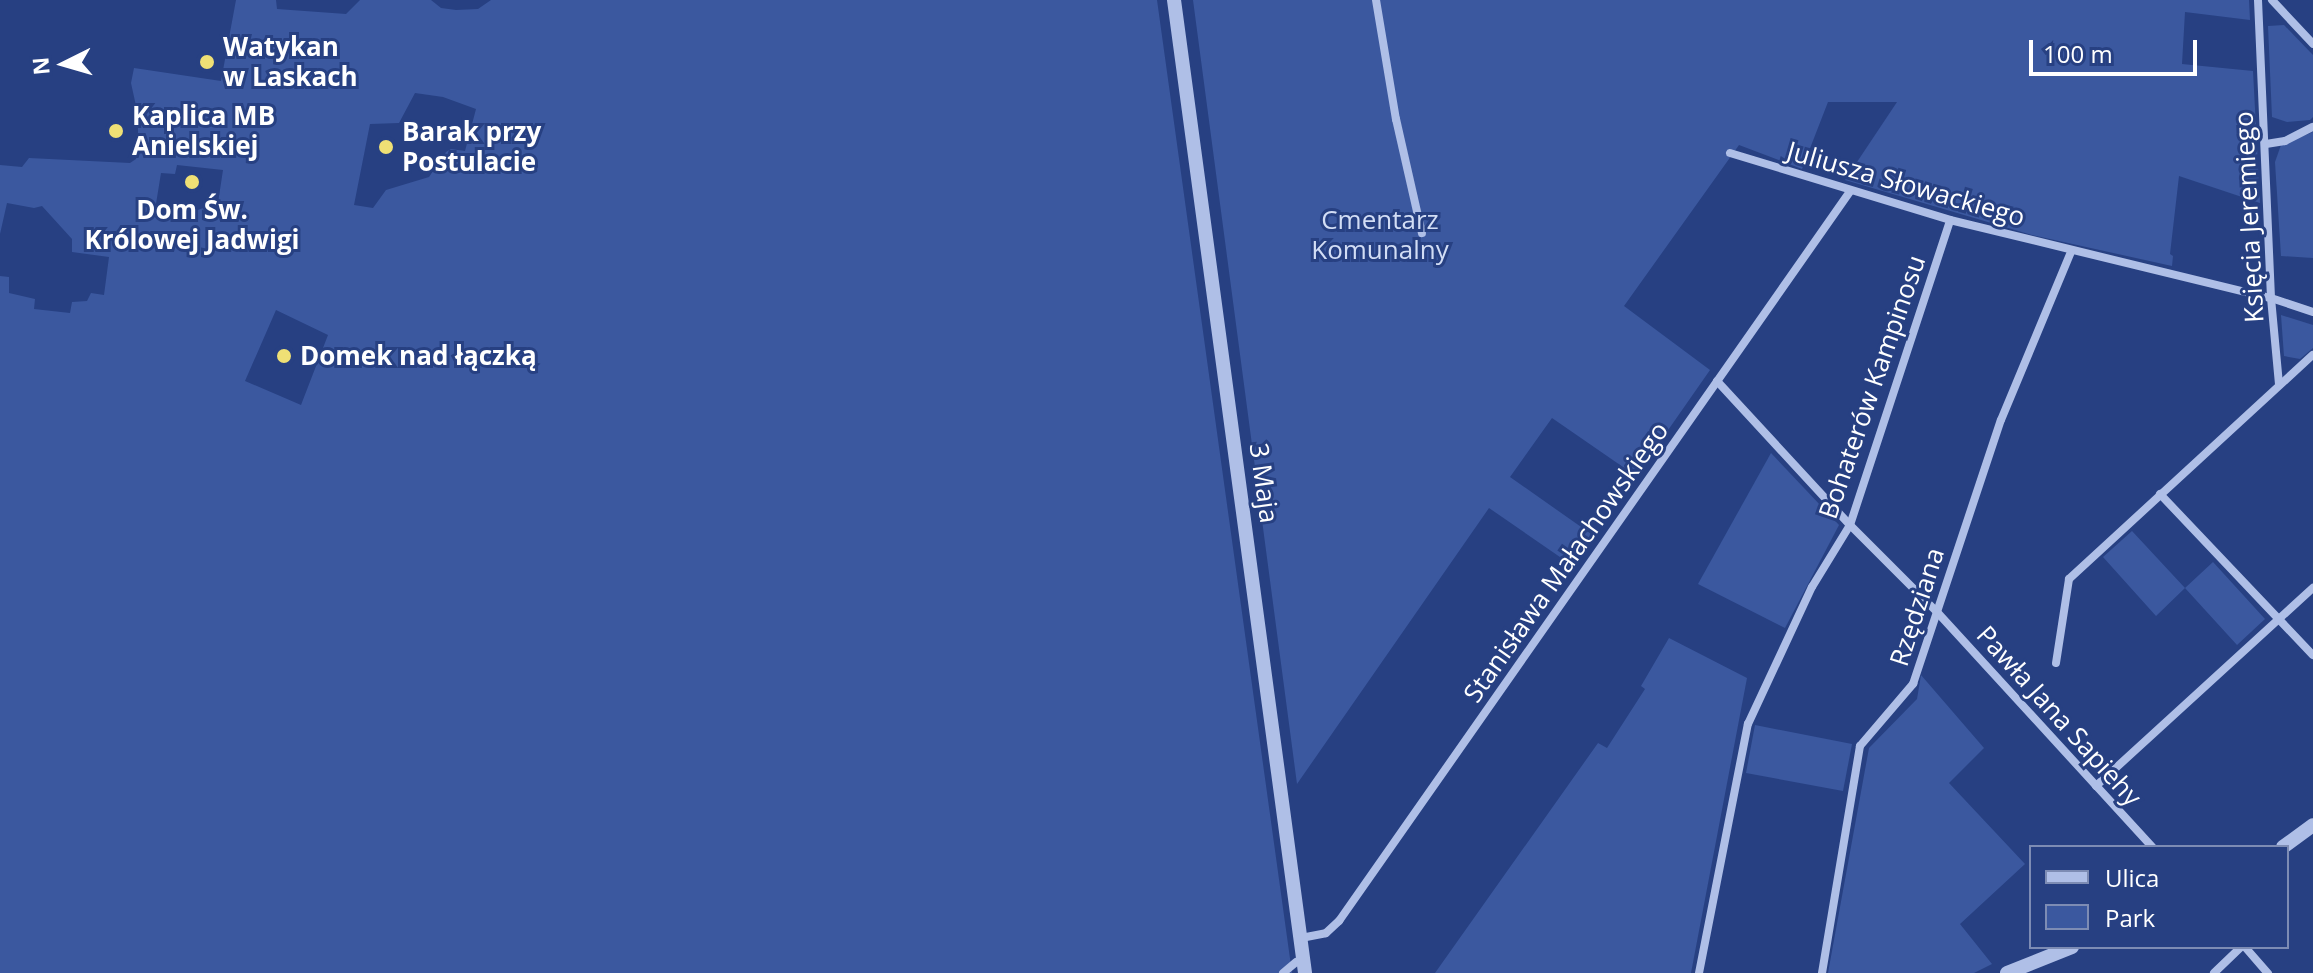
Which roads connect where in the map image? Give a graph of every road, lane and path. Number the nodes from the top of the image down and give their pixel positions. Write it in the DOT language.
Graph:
graph roads {
  1 [pos="1174,0"];
  2 [pos="1376,0"];
  3 [pos="2258,0"];
  4 [pos="2272,0"];
  5 [pos="2313,44"];
  6 [pos="2313,127"];
  7 [pos="2266,144"];
  8 [pos="1730,153"];
  9 [pos="1851,190"];
  10 [pos="1950,220"];
  11 [pos="1422,233"];
  12 [pos="2071,252"];
  13 [pos="2271,298"];
  14 [pos="2313,312"];
  15 [pos="2313,355"];
  16 [pos="1717,381"];
  17 [pos="2279,385"];
  18 [pos="2160,494"];
  19 [pos="1850,525"];
  20 [pos="2313,588"];
  21 [pos="1937,612"];
  22 [pos="2280,619"];
  23 [pos="2313,655"];
  24 [pos="2056,663"];
  25 [pos="2096,786"];
  26 [pos="2313,825"];
  27 [pos="2150,845"];
  28 [pos="2286,845"];
  29 [pos="1301,938"];
  30 [pos="2067,949"];
  31 [pos="2241,949"];
  32 [pos="2245,949"];
  33 [pos="1300,967"];
  34 [pos="1283,973"];
  35 [pos="1699,973"];
  36 [pos="1822,973"];
  37 [pos="2007,973"];
  38 [pos="2214,973"];
  39 [pos="2268,973"];
  1 -- 29 [label="street, 3 Maja"];
  2 -- 11 [label="street"];
  3 -- 7 [label="street, Księcia Jeremiego"];
  4 -- 5 [label="street"];
  6 -- 7 [label="street"];
  7 -- 13 [label="street, Księcia Jeremiego"];
  8 -- 9 [label="street, Juliusza Słowackiego"];
  9 -- 10 [label="street, Juliusza Słowackiego"];
  9 -- 16 [label="street, Stanisława Małachowskiego"];
  10 -- 12 [label="street, Juliusza Słowackiego"];
  10 -- 19 [label="street, Bohaterów Kampinosu"];
  12 -- 13 [label="street, Juliusza Słowackiego"];
  12 -- 21 [label="street, Rzędziana"];
  13 -- 14 [label="street, Juliusza Słowackiego"];
  13 -- 17 [label="street, Księcia Jeremiego"];
  15 -- 17 [label="street"];
  16 -- 19 [label="street, Pawła Jana Sapiehy"];
  16 -- 29 [label="street, Stanisława Małachowskiego"];
  17 -- 18 [label="street"];
  18 -- 22 [label="street"];
  18 -- 24 [label="street"];
  19 -- 21 [label="street, Pawła Jana Sapiehy"];
  19 -- 35 [label="street, Bohaterów Kampinosu"];
  20 -- 22 [label="street"];
  21 -- 25 [label="street, Pawła Jana Sapiehy"];
  21 -- 36 [label="street, Rzędziana"];
  22 -- 23 [label="street"];
  22 -- 25 [label="street"];
  25 -- 27 [label="street, Pawła Jana Sapiehy"];
  26 -- 28 [label="street"];
  29 -- 33 [label="street, 3 Maja"];
  30 -- 37 [label="street"];
  31 -- 38 [label="street"];
  32 -- 39 [label="street"];
  33 -- 34 [label="street"];
}
